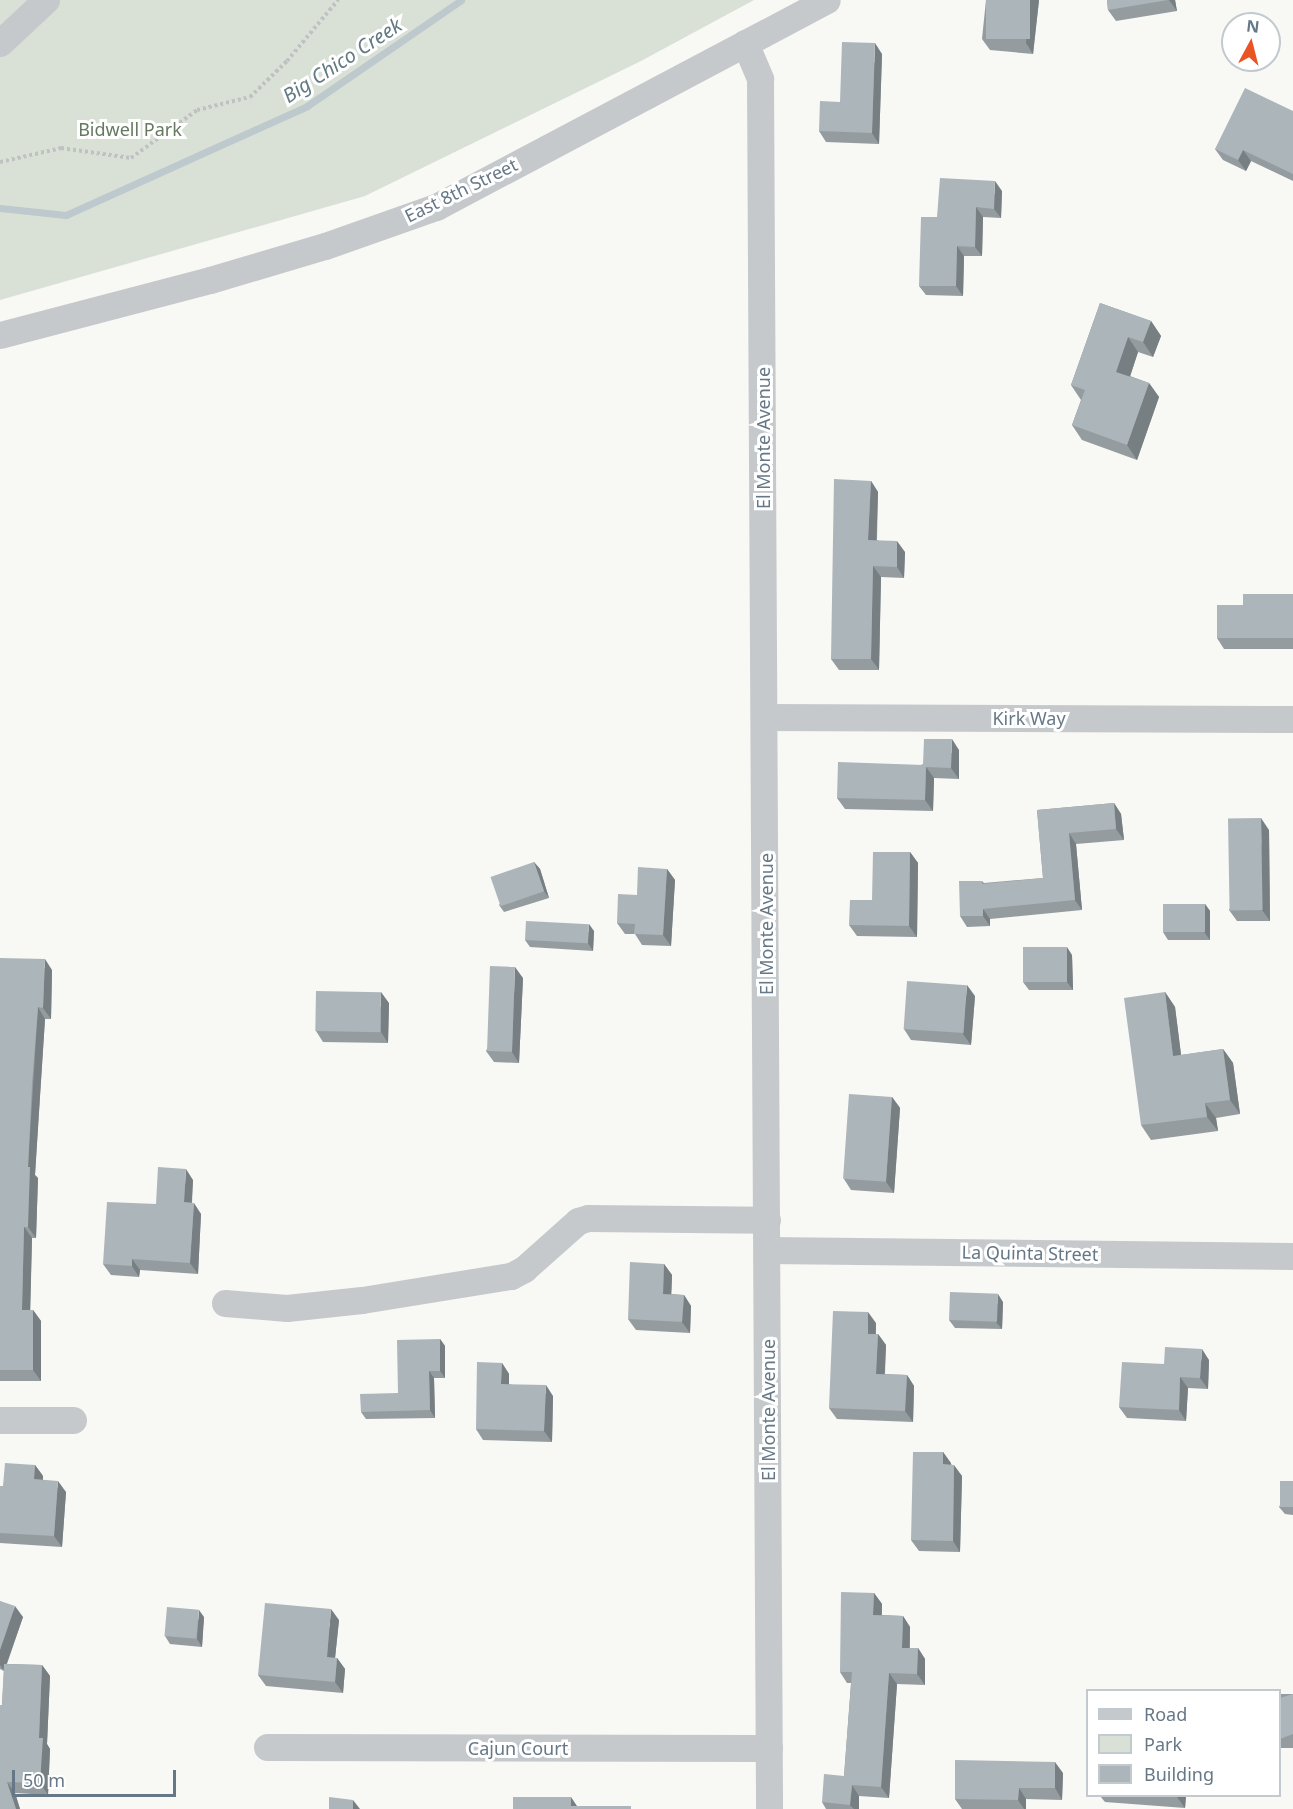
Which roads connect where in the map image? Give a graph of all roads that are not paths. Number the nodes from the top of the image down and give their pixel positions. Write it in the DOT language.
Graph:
graph roads {
  1 [pos="46,0"];
  2 [pos="827,0"];
  3 [pos="0,43"];
  4 [pos="745,43"];
  5 [pos="0,335"];
  6 [pos="764,717"];
  7 [pos="1293,719"];
  8 [pos="767,1220"];
  9 [pos="767,1250"];
  10 [pos="1293,1256"];
  11 [pos="225,1303"];
  12 [pos="0,1420"];
  13 [pos="73,1420"];
  14 [pos="267,1747"];
  15 [pos="768,1748"];
  16 [pos="769,1809"];
  1 -- 3 [label="street"];
  2 -- 4 [label="street, East 8th Street"];
  4 -- 5 [label="street, East 8th Street"];
  4 -- 6 [label="street, El Monte Avenue"];
  6 -- 7 [label="street, Kirk Way"];
  6 -- 8 [label="street, El Monte Avenue"];
  8 -- 9 [label="street, El Monte Avenue"];
  8 -- 11 [label="street"];
  9 -- 10 [label="street, La Quinta Street"];
  9 -- 15 [label="street, El Monte Avenue"];
  12 -- 13 [label="street"];
  14 -- 15 [label="street, Cajun Court"];
  15 -- 16 [label="street, El Monte Avenue"];
}
